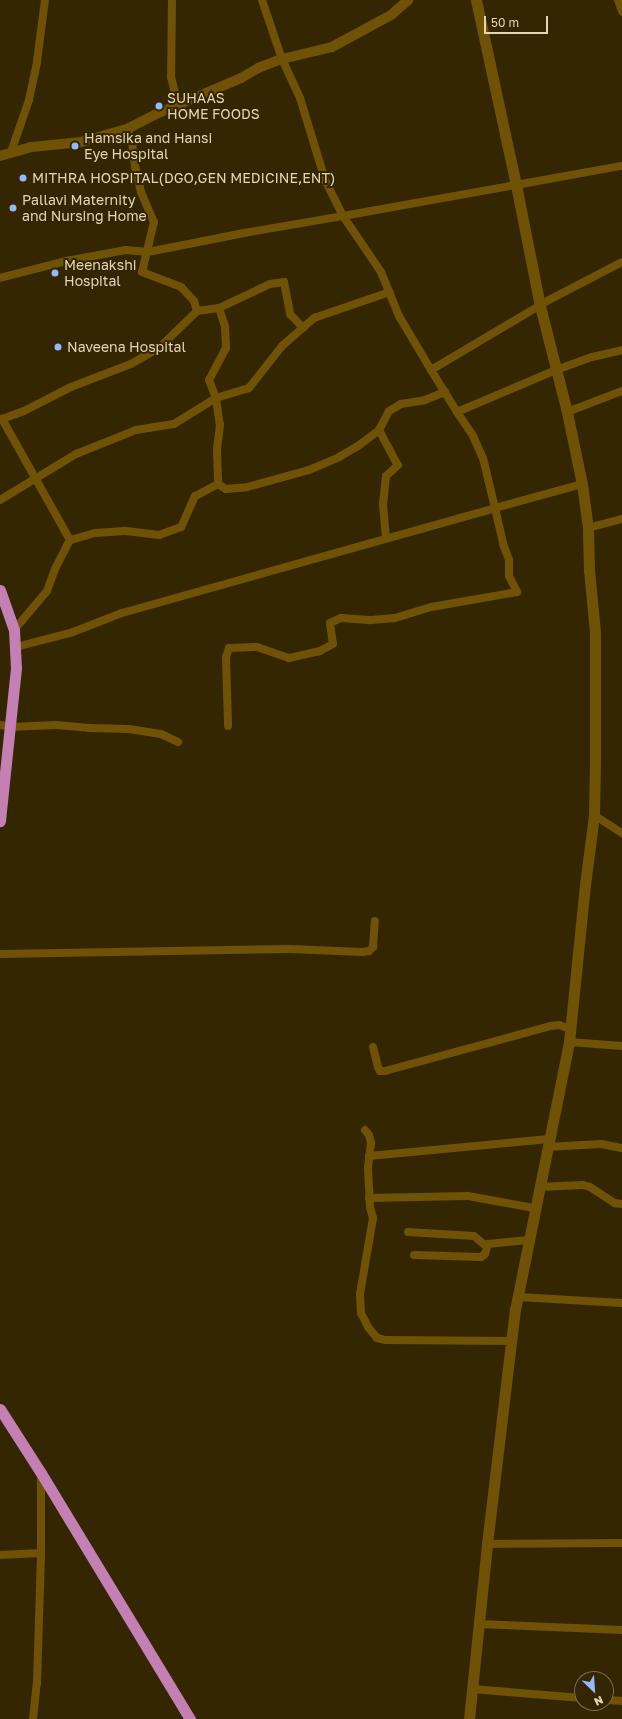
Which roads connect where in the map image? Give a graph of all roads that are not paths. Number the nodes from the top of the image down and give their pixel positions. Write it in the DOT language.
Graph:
graph roads {
  1 [pos="45,0"];
  2 [pos="172,0"];
  3 [pos="262,0"];
  4 [pos="408,0"];
  5 [pos="476,0"];
  6 [pos="618,0"];
  7 [pos="622,11"];
  8 [pos="282,59"];
  9 [pos="178,106"];
  10 [pos="127,129"];
  11 [pos="11,152"];
  12 [pos="0,156"];
  13 [pos="622,166"];
  14 [pos="516,185"];
  15 [pos="343,216"];
  16 [pos="148,252"];
  17 [pos="622,262"];
  18 [pos="0,278"];
  19 [pos="390,292"];
  20 [pos="540,306"];
  21 [pos="219,308"];
  22 [pos="197,311"];
  23 [pos="303,328"];
  24 [pos="622,350"];
  25 [pos="431,370"];
  26 [pos="556,370"];
  27 [pos="622,391"];
  28 [pos="445,392"];
  29 [pos="216,398"];
  30 [pos="457,412"];
  31 [pos="567,412"];
  32 [pos="380,430"];
  33 [pos="35,478"];
  34 [pos="218,484"];
  35 [pos="582,484"];
  36 [pos="0,500"];
  37 [pos="495,508"];
  38 [pos="622,519"];
  39 [pos="588,528"];
  40 [pos="386,538"];
  41 [pos="70,540"];
  42 [pos="0,590"];
  43 [pos="14,630"];
  44 [pos="16,647"];
  45 [pos="5,726"];
  46 [pos="228,726"];
  47 [pos="178,742"];
  48 [pos="594,815"];
  49 [pos="0,821"];
  50 [pos="622,833"];
  51 [pos="375,921"];
  52 [pos="0,954"];
  53 [pos="570,1029"];
  54 [pos="569,1042"];
  55 [pos="622,1046"];
  56 [pos="373,1047"];
  57 [pos="365,1130"];
  58 [pos="548,1143"];
  59 [pos="622,1148"];
  60 [pos="369,1156"];
  61 [pos="539,1187"];
  62 [pos="369,1198"];
  63 [pos="622,1204"];
  64 [pos="534,1208"];
  65 [pos="408,1232"];
  66 [pos="528,1240"];
  67 [pos="486,1246"];
  68 [pos="414,1255"];
  69 [pos="518,1297"];
  70 [pos="622,1303"];
  71 [pos="511,1341"];
  72 [pos="0,1409"];
  73 [pos="41,1473"];
  74 [pos="622,1543"];
  75 [pos="487,1544"];
  76 [pos="41,1553"];
  77 [pos="0,1555"];
  78 [pos="479,1624"];
  79 [pos="622,1630"];
  80 [pos="472,1689"];
  81 [pos="574,1697"];
  82 [pos="33,1719"];
  83 [pos="190,1719"];
  84 [pos="470,1719"];
  1 -- 11 [label="street"];
  2 -- 9 [label="street"];
  3 -- 8 [label="street"];
  4 -- 8 [label="street"];
  5 -- 14 [label="main road"];
  6 -- 7 [label="street"];
  8 -- 9 [label="street"];
  8 -- 15 [label="street"];
  9 -- 10 [label="street"];
  10 -- 11 [label="street"];
  10 -- 16 [label="street"];
  11 -- 12 [label="street"];
  13 -- 14 [label="street"];
  14 -- 15 [label="street"];
  14 -- 20 [label="main road"];
  15 -- 16 [label="street"];
  15 -- 19 [label="street"];
  16 -- 18 [label="street"];
  16 -- 22 [label="street"];
  17 -- 20 [label="street"];
  19 -- 23 [label="street"];
  19 -- 25 [label="street"];
  20 -- 25 [label="street"];
  20 -- 26 [label="main road"];
  21 -- 22 [label="street"];
  21 -- 23 [label="street"];
  21 -- 29 [label="street"];
  22 -- 33 [label="street"];
  23 -- 29 [label="street"];
  24 -- 26 [label="street"];
  25 -- 28 [label="street"];
  26 -- 30 [label="street"];
  26 -- 31 [label="main road"];
  27 -- 31 [label="street"];
  28 -- 30 [label="street"];
  28 -- 32 [label="street"];
  29 -- 33 [label="street"];
  29 -- 34 [label="street"];
  30 -- 37 [label="street"];
  31 -- 35 [label="main road"];
  32 -- 34 [label="street"];
  32 -- 40 [label="street"];
  33 -- 36 [label="street"];
  33 -- 41 [label="street"];
  34 -- 41 [label="street"];
  35 -- 37 [label="street"];
  35 -- 39 [label="main road"];
  37 -- 40 [label="street"];
  37 -- 46 [label="street"];
  38 -- 39 [label="street"];
  39 -- 48 [label="main road"];
  40 -- 44 [label="street"];
  41 -- 43 [label="street"];
  42 -- 43 [label="highway"];
  43 -- 44 [label="highway"];
  44 -- 45 [label="highway"];
  45 -- 47 [label="street"];
  45 -- 49 [label="highway"];
  48 -- 50 [label="street"];
  48 -- 53 [label="main road"];
  51 -- 52 [label="street"];
  53 -- 54 [label="main road"];
  53 -- 56 [label="street"];
  54 -- 55 [label="street"];
  54 -- 58 [label="main road"];
  57 -- 60 [label="street"];
  58 -- 59 [label="street"];
  58 -- 60 [label="street"];
  58 -- 61 [label="main road"];
  60 -- 62 [label="street"];
  61 -- 63 [label="street"];
  61 -- 64 [label="main road"];
  62 -- 64 [label="street"];
  62 -- 71 [label="street"];
  64 -- 66 [label="main road"];
  65 -- 67 [label="street"];
  66 -- 67 [label="street"];
  66 -- 69 [label="main road"];
  67 -- 68 [label="street"];
  69 -- 70 [label="street"];
  69 -- 71 [label="main road"];
  71 -- 75 [label="main road"];
  72 -- 73 [label="highway"];
  73 -- 76 [label="street"];
  73 -- 83 [label="highway"];
  74 -- 75 [label="street"];
  75 -- 78 [label="main road"];
  76 -- 77 [label="street"];
  76 -- 82 [label="street"];
  78 -- 79 [label="street"];
  78 -- 80 [label="main road"];
  80 -- 81 [label="street"];
  80 -- 84 [label="main road"];
}
